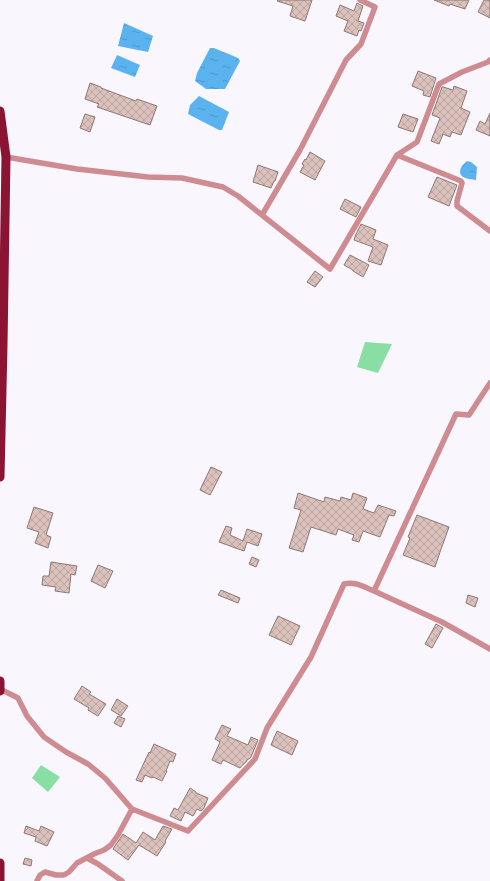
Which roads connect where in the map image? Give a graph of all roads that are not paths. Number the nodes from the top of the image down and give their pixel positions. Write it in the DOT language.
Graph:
graph roads {
  1 [pos="360,0"];
  2 [pos="490,60"];
  3 [pos="0,111"];
  4 [pos="397,155"];
  5 [pos="6,157"];
  6 [pos="262,216"];
  7 [pos="490,232"];
  8 [pos="490,384"];
  9 [pos="0,477"];
  10 [pos="374,591"];
  11 [pos="490,649"];
  12 [pos="0,681"];
  13 [pos="0,690"];
  14 [pos="132,808"];
  15 [pos="87,858"];
  16 [pos="0,863"];
  17 [pos="0,881"];
  18 [pos="37,881"];
  19 [pos="122,881"];
  1 -- 6 [label="street"];
  2 -- 4 [label="street"];
  3 -- 5 [label="highway"];
  4 -- 6 [label="street"];
  4 -- 7 [label="street"];
  5 -- 6 [label="street"];
  5 -- 9 [label="highway"];
  8 -- 10 [label="street"];
  10 -- 11 [label="street"];
  10 -- 14 [label="street"];
  12 -- 13 [label="highway"];
  13 -- 14 [label="street"];
  14 -- 15 [label="street"];
  15 -- 18 [label="street"];
  15 -- 19 [label="street"];
  16 -- 17 [label="highway"];
}
